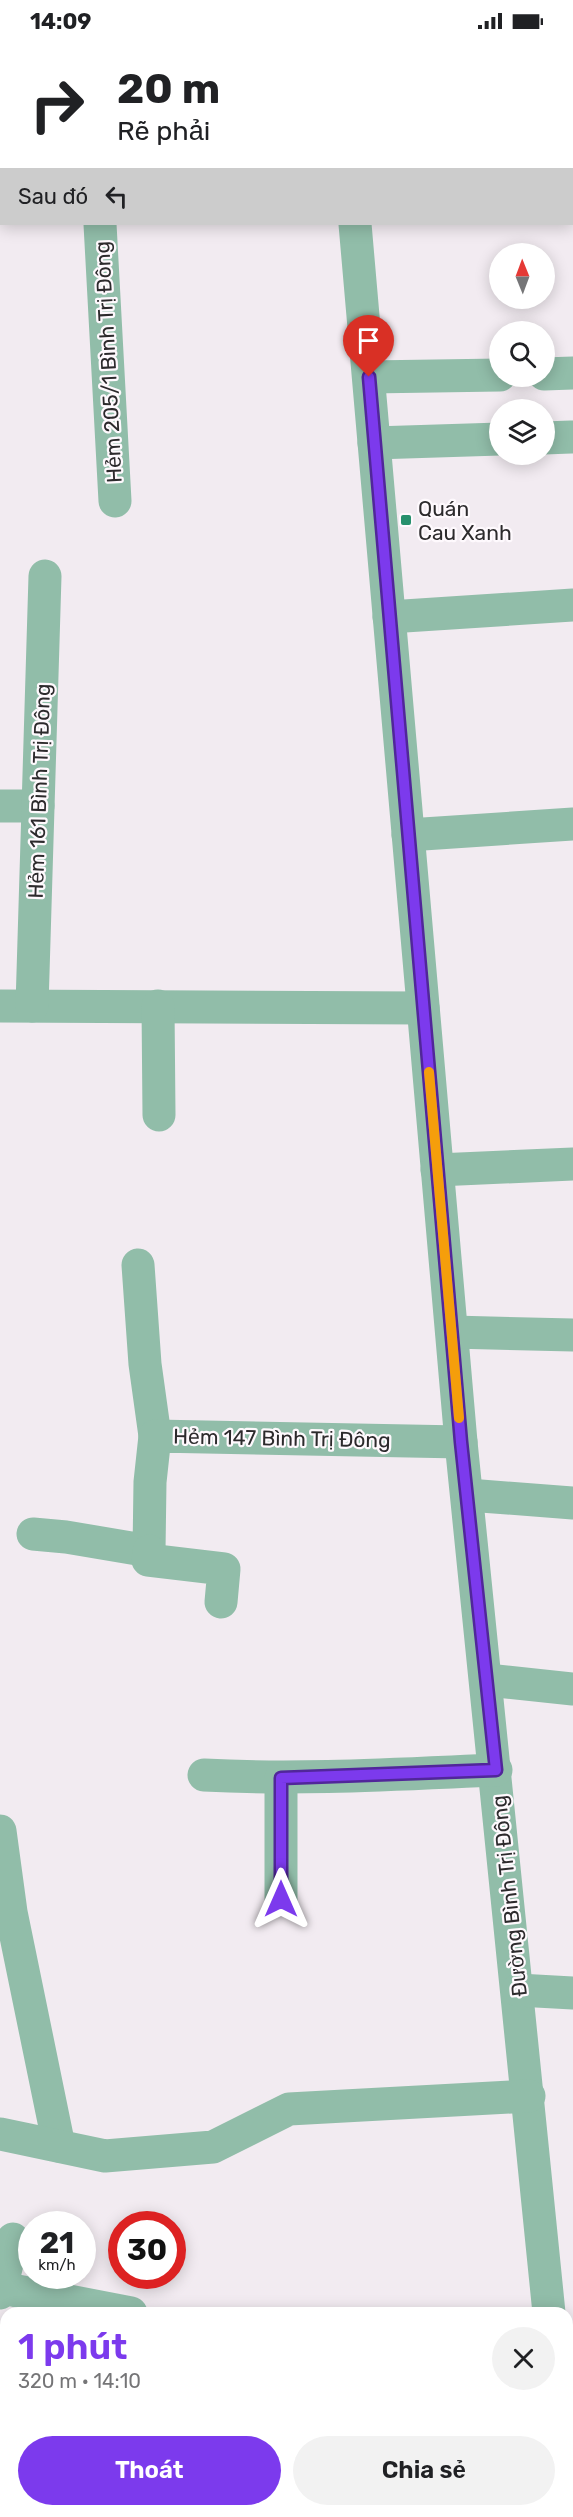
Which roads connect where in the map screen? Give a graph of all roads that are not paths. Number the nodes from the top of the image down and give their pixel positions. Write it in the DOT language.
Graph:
graph roads {
  1 [pos="100,225"];
  2 [pos="355,225"];
  3 [pos="573,373"];
  4 [pos="555,374"];
  5 [pos="489,375"];
  6 [pos="369,377"];
  7 [pos="489,439"];
  8 [pos="374,443"];
  9 [pos="116,501"];
  10 [pos="45,576"];
  11 [pos="573,605"];
  12 [pos="389,617"];
  13 [pos="0,806"];
  14 [pos="38,806"];
  15 [pos="573,824"];
  16 [pos="408,834"];
  17 [pos="0,1005"];
  18 [pos="32,1006"];
  19 [pos="158,1006"];
  20 [pos="423,1008"];
  21 [pos="159,1115"];
  22 [pos="573,1164"];
  23 [pos="437,1170"];
  24 [pos="138,1265"];
  25 [pos="452,1332"];
  26 [pos="573,1335"];
  27 [pos="155,1436"];
  28 [pos="461,1442"];
  29 [pos="468,1495"];
  30 [pos="573,1503"];
  31 [pos="33,1534"];
  32 [pos="148,1551"];
  33 [pos="221,1602"];
  34 [pos="487,1680"];
  35 [pos="573,1689"];
  36 [pos="496,1770"];
  37 [pos="204,1775"];
  38 [pos="281,1778"];
  39 [pos="0,1831"];
  40 [pos="281,1899"];
  41 [pos="5,1911"];
  42 [pos="518,1990"];
  43 [pos="573,1993"];
  44 [pos="529,2096"];
  45 [pos="0,2134"];
  46 [pos="59,2146"];
  47 [pos="13,2239"];
  48 [pos="1,2290"];
  49 [pos="97,2307"];
  50 [pos="548,2307"];
  1 -- 9 [label="street, Hẻm 205/1 Bình Trị Đông"];
  2 -- 6 [label="street, Đường Bình Trị Đông"];
  3 -- 4 [label="street"];
  5 -- 6 [label="street"];
  6 -- 8 [label="street, Đường Bình Trị Đông"];
  7 -- 8 [label="street"];
  8 -- 12 [label="street, Đường Bình Trị Đông"];
  10 -- 14 [label="street, Hẻm 161 Bình Trị Đông"];
  11 -- 12 [label="street"];
  12 -- 16 [label="street, Đường Bình Trị Đông"];
  13 -- 14 [label="street"];
  14 -- 18 [label="street, Hẻm 161 Bình Trị Đông"];
  15 -- 16 [label="street"];
  16 -- 20 [label="street, Đường Bình Trị Đông"];
  17 -- 18 [label="street"];
  18 -- 19 [label="street"];
  19 -- 20 [label="street"];
  19 -- 21 [label="street"];
  20 -- 23 [label="street, Đường Bình Trị Đông"];
  22 -- 23 [label="street"];
  23 -- 25 [label="street, Đường Bình Trị Đông"];
  24 -- 27 [label="street"];
  25 -- 26 [label="street"];
  25 -- 28 [label="street, Đường Bình Trị Đông"];
  27 -- 28 [label="street, Hẻm 147 Bình Trị Đông"];
  27 -- 32 [label="street, Hẻm 147 Bình Trị Đông"];
  28 -- 29 [label="street, Đường Bình Trị Đông"];
  29 -- 30 [label="street"];
  29 -- 34 [label="street, Đường Bình Trị Đông"];
  31 -- 32 [label="street"];
  32 -- 33 [label="street"];
  34 -- 35 [label="street"];
  34 -- 36 [label="street, Đường Bình Trị Đông"];
  36 -- 38 [label="street"];
  36 -- 42 [label="street, Đường Bình Trị Đông"];
  37 -- 38 [label="street"];
  38 -- 40 [label="street"];
  39 -- 41 [label="street"];
  41 -- 46 [label="street"];
  42 -- 43 [label="street"];
  42 -- 44 [label="street, Đường Bình Trị Đông"];
  44 -- 46 [label="street"];
  44 -- 50 [label="street, Đường Bình Trị Đông"];
  45 -- 46 [label="street"];
  47 -- 48 [label="street"];
  48 -- 49 [label="street"];
}
